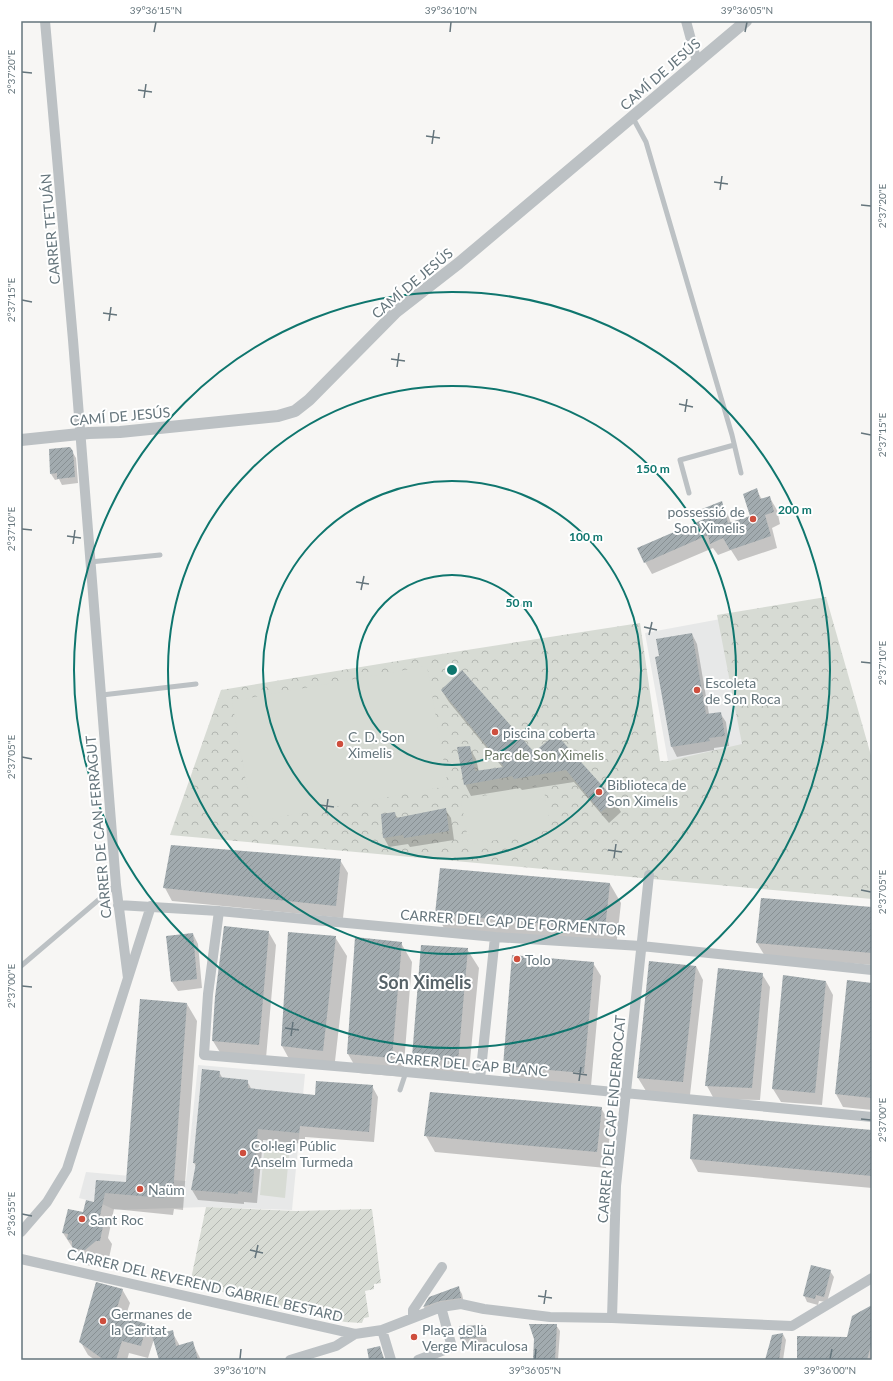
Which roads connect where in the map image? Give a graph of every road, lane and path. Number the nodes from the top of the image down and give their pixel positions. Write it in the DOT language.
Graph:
graph roads {
  1 [pos="45,21"];
  2 [pos="686,21"];
  3 [pos="746,21"];
  4 [pos="697,62"];
  5 [pos="633,118"];
  6 [pos="80,435"];
  7 [pos="21,440"];
  8 [pos="734,444"];
  9 [pos="741,473"];
  10 [pos="689,492"];
  11 [pos="160,555"];
  12 [pos="90,562"];
  13 [pos="196,684"];
  14 [pos="102,695"];
  15 [pos="649,875"];
  16 [pos="116,885"];
  17 [pos="118,905"];
  18 [pos="151,906"];
  19 [pos="219,911"];
  20 [pos="495,937"];
  21 [pos="641,946"];
  22 [pos="21,966"];
  23 [pos="872,970"];
  24 [pos="128,978"];
  25 [pos="406,1072"];
  26 [pos="480,1079"];
  27 [pos="400,1090"];
  28 [pos="625,1094"];
  29 [pos="872,1117"];
  30 [pos="21,1232"];
  31 [pos="21,1259"];
  32 [pos="442,1267"];
  33 [pos="872,1278"];
  34 [pos="440,1308"];
  35 [pos="413,1318"];
  36 [pos="612,1318"];
  37 [pos="382,1330"];
  38 [pos="355,1334"];
  39 [pos="290,1360"];
  40 [pos="391,1360"];
  41 [pos="418,1360"];
  1 -- 6 [label="street, CARRER TETUÁN"];
  2 -- 4 [label="street"];
  3 -- 4 [label="street, CAMÍ DE JESÚS"];
  4 -- 5 [label="street, CAMÍ DE JESÚS"];
  5 -- 6 [label="street, CAMÍ DE JESÚS"];
  5 -- 8 [label="lane"];
  6 -- 7 [label="street, CAMÍ DE JESÚS"];
  6 -- 12 [label="street, CARRER DE CAN FERRAGUT"];
  8 -- 9 [label="lane"];
  8 -- 10 [label="lane"];
  11 -- 12 [label="lane"];
  12 -- 14 [label="street, CARRER DE CAN FERRAGUT"];
  13 -- 14 [label="lane"];
  14 -- 16 [label="street, CARRER DE CAN FERRAGUT"];
  15 -- 21 [label="street"];
  16 -- 17 [label="street, CARRER DE CAN FERRAGUT"];
  16 -- 22 [label="lane"];
  17 -- 18 [label="street"];
  17 -- 24 [label="street, CARRER DE CAN FERRAGUT"];
  18 -- 19 [label="street, CARRER DEL CAP DE FORMENTOR"];
  18 -- 24 [label="street"];
  19 -- 20 [label="street, CARRER DEL CAP DE FORMENTOR"];
  19 -- 25 [label="street, CARRER DEL CAP BLANC"];
  20 -- 21 [label="street, CARRER DEL CAP DE FORMENTOR"];
  20 -- 26 [label="street"];
  21 -- 23 [label="street, CARRER DEL CAP DE FORMENTOR"];
  21 -- 28 [label="street, CARRER DEL CAP ENDERROCAT"];
  24 -- 30 [label="street, CARRER DE CAN FERRAGUT"];
  25 -- 26 [label="street, CARRER DEL CAP BLANC"];
  25 -- 27 [label="lane"];
  26 -- 28 [label="street, CARRER DEL CAP BLANC"];
  28 -- 29 [label="street, CARRER DEL CAP BLANC"];
  28 -- 36 [label="street, CARRER DEL CAP ENDERROCAT"];
  31 -- 38 [label="street, CARRER DEL REVEREND GABRIEL BESTARD"];
  32 -- 35 [label="street"];
  33 -- 36 [label="street"];
  34 -- 35 [label="street"];
  34 -- 36 [label="street"];
  34 -- 41 [label="street"];
  35 -- 37 [label="street"];
  37 -- 38 [label="street, CARRER DEL REVEREND GABRIEL BESTARD"];
  37 -- 40 [label="street"];
  38 -- 39 [label="street"];
}
